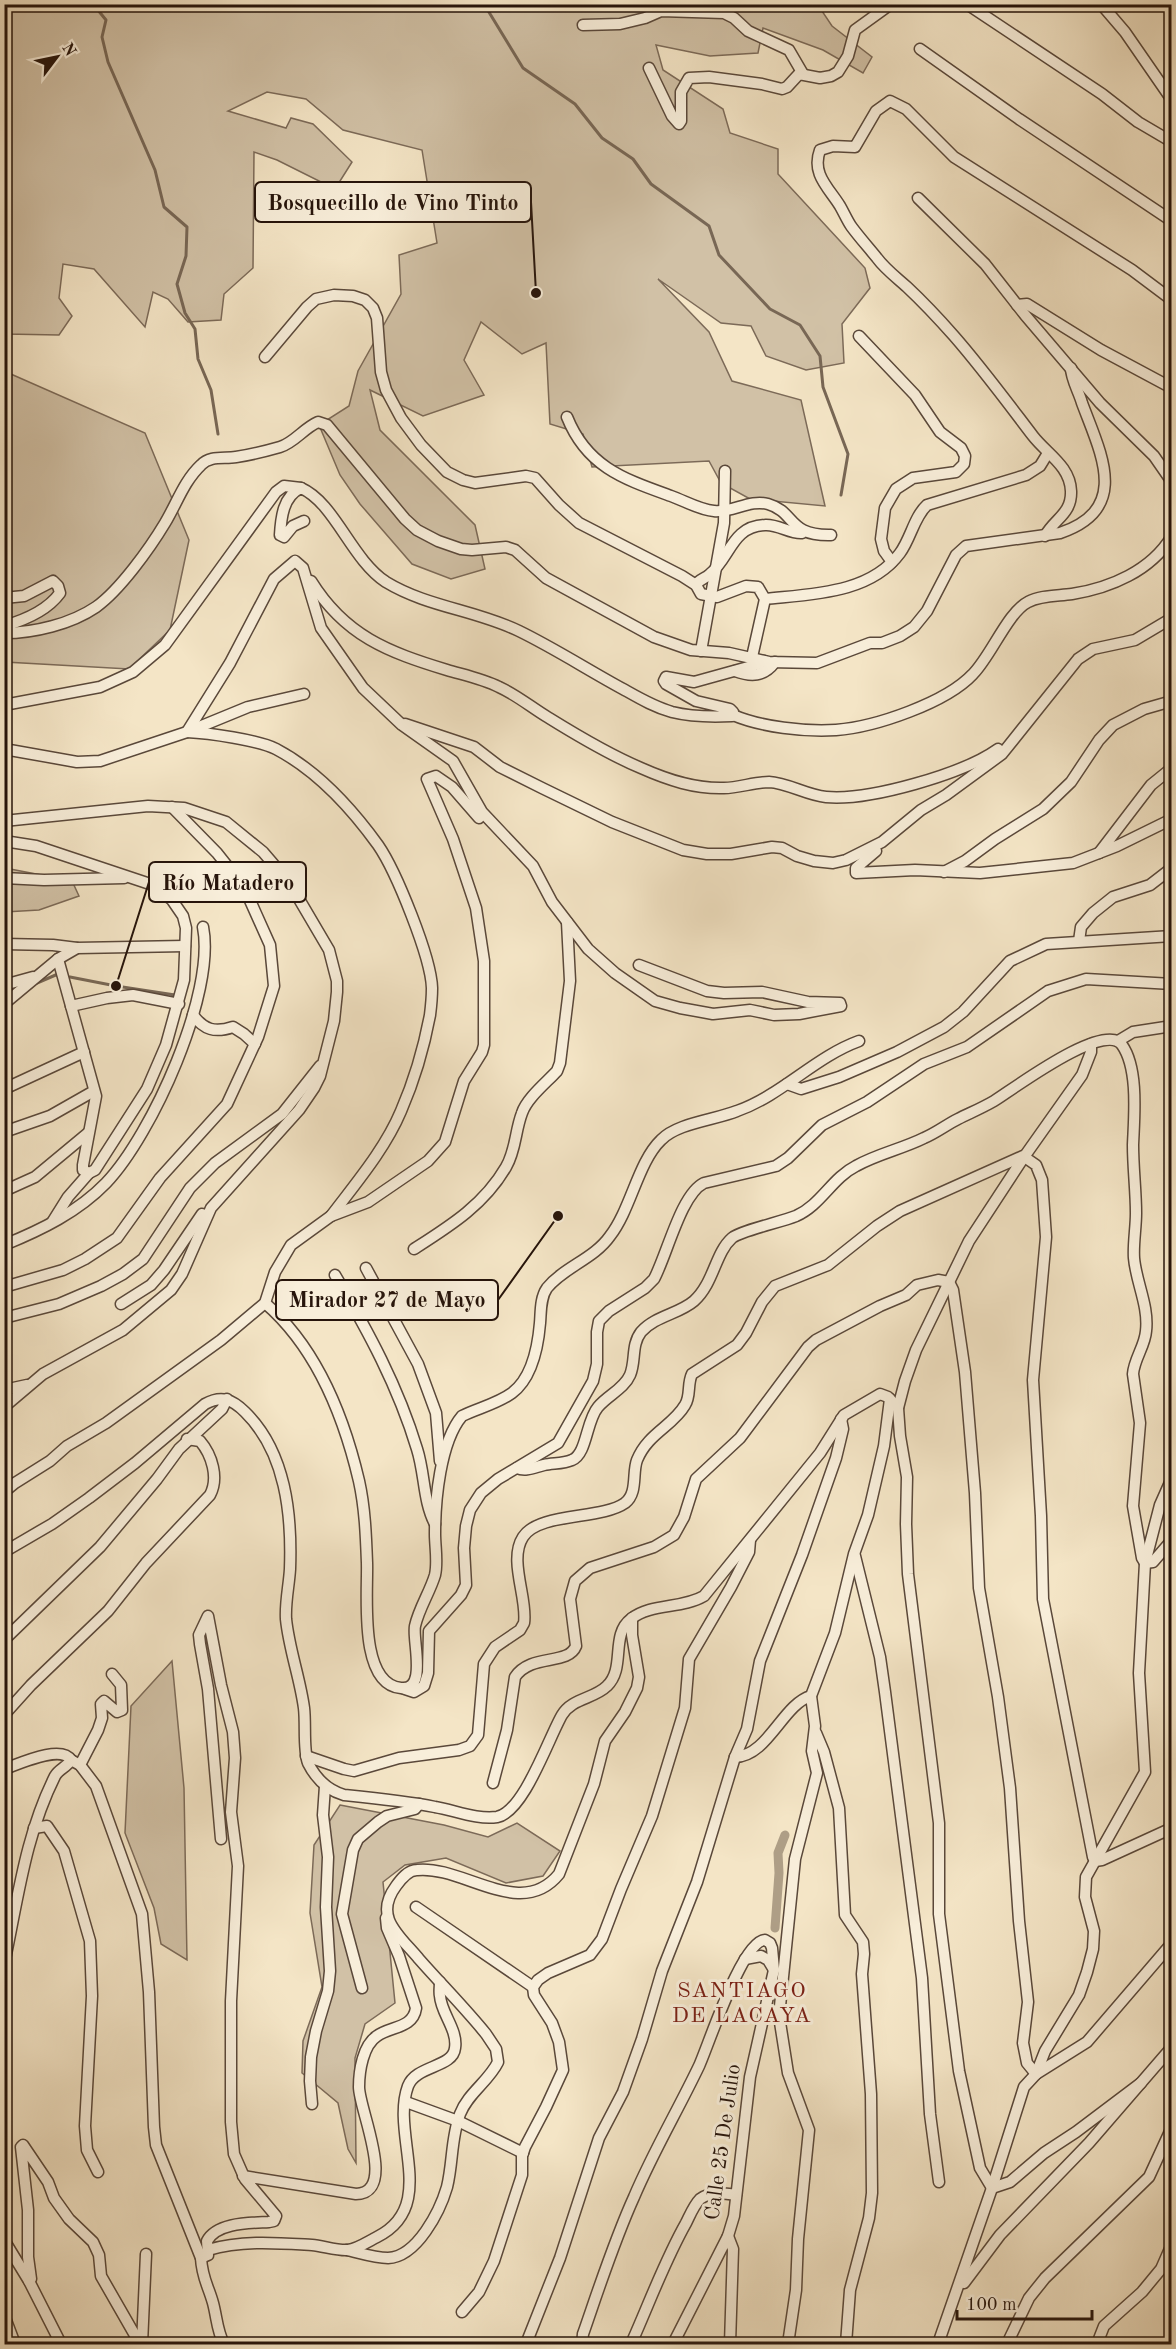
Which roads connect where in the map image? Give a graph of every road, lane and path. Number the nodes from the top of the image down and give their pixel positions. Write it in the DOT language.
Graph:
graph roads {
  1 [pos="891,4"];
  2 [pos="967,4"];
  3 [pos="1101,4"];
  4 [pos="583,25"];
  5 [pos="920,49"];
  6 [pos="649,68"];
  7 [pos="803,74"];
  8 [pos="1172,100"];
  9 [pos="1172,142"];
  10 [pos="918,198"];
  11 [pos="1172,221"];
  12 [pos="1172,300"];
  13 [pos="1017,305"];
  14 [pos="859,336"];
  15 [pos="265,357"];
  16 [pos="1071,368"];
  17 [pos="1172,388"];
  18 [pos="567,417"];
  19 [pos="1048,453"];
  20 [pos="725,471"];
  21 [pos="1172,482"];
  22 [pos="301,488"];
  23 [pos="724,510"];
  24 [pos="304,521"];
  25 [pos="804,532"];
  26 [pos="831,535"];
  27 [pos="1045,536"];
  28 [pos="1172,536"];
  29 [pos="892,562"];
  30 [pos="717,566"];
  31 [pos="303,568"];
  32 [pos="696,585"];
  33 [pos="711,597"];
  34 [pos="4,598"];
  35 [pos="765,599"];
  36 [pos="1172,618"];
  37 [pos="4,626"];
  38 [pos="4,633"];
  39 [pos="701,651"];
  40 [pos="752,657"];
  41 [pos="770,662"];
  42 [pos="304,694"];
  43 [pos="1172,701"];
  44 [pos="4,705"];
  45 [pos="733,715"];
  46 [pos="402,725"];
  47 [pos="188,732"];
  48 [pos="1014,740"];
  49 [pos="5,749"];
  50 [pos="1172,768"];
  51 [pos="172,807"];
  52 [pos="1172,819"];
  53 [pos="4,820"];
  54 [pos="886,838"];
  55 [pos="4,841"];
  56 [pos="1099,853"];
  57 [pos="1172,868"];
  58 [pos="944,872"];
  59 [pos="540,877"];
  60 [pos="4,878"];
  61 [pos="133,878"];
  62 [pos="567,921"];
  63 [pos="203,927"];
  64 [pos="1172,936"];
  65 [pos="1080,940"];
  66 [pos="4,944"];
  67 [pos="185,946"];
  68 [pos="77,948"];
  69 [pos="58,959"];
  70 [pos="639,965"];
  71 [pos="39,975"];
  72 [pos="1172,984"];
  73 [pos="4,985"];
  74 [pos="4,1004"];
  75 [pos="179,1004"];
  76 [pos="71,1006"];
  77 [pos="193,1015"];
  78 [pos="1172,1026"];
  79 [pos="859,1041"];
  80 [pos="1118,1041"];
  81 [pos="255,1044"];
  82 [pos="1091,1044"];
  83 [pos="84,1052"];
  84 [pos="325,1059"];
  85 [pos="787,1084"];
  86 [pos="4,1089"];
  87 [pos="94,1090"];
  88 [pos="4,1132"];
  89 [pos="88,1133"];
  90 [pos="1024,1157"];
  91 [pos="88,1173"];
  92 [pos="4,1191"];
  93 [pos="211,1208"];
  94 [pos="331,1216"];
  95 [pos="52,1223"];
  96 [pos="4,1245"];
  97 [pos="414,1249"];
  98 [pos="366,1268"];
  99 [pos="335,1275"];
  100 [pos="949,1282"];
  101 [pos="4,1287"];
  102 [pos="265,1303"];
  103 [pos="121,1304"];
  104 [pos="4,1318"];
  105 [pos="30,1384"];
  106 [pos="4,1390"];
  107 [pos="227,1399"];
  108 [pos="890,1399"];
  109 [pos="4,1407"];
  110 [pos="898,1408"];
  111 [pos="841,1419"];
  112 [pos="187,1439"];
  113 [pos="517,1468"];
  114 [pos="441,1470"];
  115 [pos="1172,1478"];
  116 [pos="4,1492"];
  117 [pos="435,1524"];
  118 [pos="750,1540"];
  119 [pos="1172,1540"];
  120 [pos="4,1552"];
  121 [pos="854,1554"];
  122 [pos="1145,1563"];
  123 [pos="632,1618"];
  124 [pos="4,1640"];
  125 [pos="112,1674"];
  126 [pos="405,1689"];
  127 [pos="811,1696"];
  128 [pos="4,1715"];
  129 [pos="816,1733"];
  130 [pos="306,1756"];
  131 [pos="735,1757"];
  132 [pos="75,1762"];
  133 [pos="4,1769"];
  134 [pos="493,1783"];
  135 [pos="325,1786"];
  136 [pos="418,1804"];
  137 [pos="34,1828"];
  138 [pos="1172,1828"];
  139 [pos="221,1839"];
  140 [pos="1095,1861"];
  141 [pos="416,1907"];
  142 [pos="386,1914"];
  143 [pos="1172,1943"];
  144 [pos="745,1959"];
  145 [pos="4,1964"];
  146 [pos="774,1970"];
  147 [pos="440,1982"];
  148 [pos="533,1987"];
  149 [pos="362,1988"];
  150 [pos="775,1996"];
  151 [pos="1172,2047"];
  152 [pos="1036,2074"];
  153 [pos="1141,2083"];
  154 [pos="406,2102"];
  155 [pos="312,2104"];
  156 [pos="458,2121"];
  157 [pos="1172,2127"];
  158 [pos="523,2153"];
  159 [pos="98,2172"];
  160 [pos="243,2176"];
  161 [pos="939,2182"];
  162 [pos="992,2188"];
  163 [pos="736,2195"];
  164 [pos="728,2236"];
  165 [pos="4,2240"];
  166 [pos="1172,2244"];
  167 [pos="347,2250"];
  168 [pos="146,2254"];
  169 [pos="205,2254"];
  170 [pos="29,2281"];
  171 [pos="956,2294"];
  172 [pos="462,2312"];
  173 [pos="4,2315"];
  174 [pos="15,2344"];
  175 [pos="61,2344"];
  176 [pos="141,2344"];
  177 [pos="224,2344"];
  178 [pos="526,2344"];
  179 [pos="582,2344"];
  180 [pos="631,2344"];
  181 [pos="673,2344"];
  182 [pos="730,2344"];
  183 [pos="788,2344"];
  184 [pos="846,2344"];
  185 [pos="938,2344"];
  186 [pos="1007,2344"];
  187 [pos="1097,2344"];
  1 -- 7 [label="street"];
  2 -- 9 [label="street"];
  3 -- 8 [label="street"];
  4 -- 7 [label="street"];
  5 -- 11 [label="street"];
  6 -- 7 [label="street"];
  10 -- 13 [label="street"];
  12 -- 19 [label="street"];
  13 -- 16 [label="street"];
  13 -- 17 [label="street"];
  14 -- 29 [label="street"];
  15 -- 32 [label="street"];
  16 -- 21 [label="street"];
  16 -- 27 [label="street"];
  18 -- 23 [label="street"];
  19 -- 27 [label="street"];
  19 -- 29 [label="street"];
  20 -- 23 [label="street"];
  22 -- 24 [label="street"];
  22 -- 44 [label="street"];
  22 -- 45 [label="street"];
  23 -- 25 [label="street"];
  23 -- 30 [label="street"];
  25 -- 26 [label="street"];
  25 -- 30 [label="street"];
  27 -- 41 [label="street"];
  28 -- 45 [label="street"];
  29 -- 35 [label="street"];
  30 -- 32 [label="street"];
  30 -- 33 [label="street"];
  31 -- 46 [label="street"];
  31 -- 47 [label="street"];
  31 -- 48 [label="street"];
  32 -- 33 [label="street"];
  33 -- 35 [label="street"];
  33 -- 39 [label="street"];
  34 -- 37 [label="street"];
  35 -- 40 [label="street"];
  36 -- 48 [label="street"];
  38 -- 39 [label="street"];
  39 -- 40 [label="street"];
  40 -- 41 [label="street"];
  41 -- 45 [label="street"];
  42 -- 47 [label="street"];
  43 -- 58 [label="street"];
  46 -- 54 [label="street"];
  46 -- 59 [label="street"];
  47 -- 49 [label="street"];
  47 -- 94 [label="street"];
  48 -- 54 [label="street"];
  50 -- 56 [label="street"];
  51 -- 53 [label="street"];
  51 -- 81 [label="street"];
  51 -- 84 [label="street"];
  52 -- 56 [label="street"];
  54 -- 58 [label="street"];
  55 -- 61 [label="street"];
  56 -- 58 [label="street"];
  57 -- 65 [label="street"];
  59 -- 62 [label="street"];
  59 -- 94 [label="street"];
  60 -- 61 [label="street"];
  61 -- 67 [label="street"];
  62 -- 70 [label="street"];
  62 -- 97 [label="street"];
  63 -- 77 [label="street"];
  64 -- 65 [label="street"];
  65 -- 85 [label="street"];
  66 -- 68 [label="street"];
  67 -- 68 [label="street"];
  67 -- 75 [label="street"];
  68 -- 69 [label="street"];
  69 -- 71 [label="street"];
  69 -- 76 [label="street"];
  71 -- 73 [label="street"];
  71 -- 74 [label="street"];
  72 -- 113 [label="street"];
  75 -- 76 [label="street"];
  75 -- 91 [label="street"];
  76 -- 83 [label="street"];
  77 -- 81 [label="street"];
  77 -- 95 [label="street"];
  78 -- 80 [label="street"];
  79 -- 85 [label="street"];
  80 -- 82 [label="street"];
  80 -- 122 [label="street"];
  81 -- 101 [label="street"];
  82 -- 90 [label="street"];
  82 -- 113 [label="street"];
  83 -- 86 [label="street"];
  83 -- 87 [label="street"];
  84 -- 93 [label="street"];
  84 -- 104 [label="street"];
  85 -- 114 [label="street"];
  87 -- 88 [label="street"];
  87 -- 89 [label="street"];
  89 -- 91 [label="street"];
  89 -- 92 [label="street"];
  90 -- 100 [label="street"];
  90 -- 130 [label="street"];
  90 -- 140 [label="street"];
  91 -- 95 [label="street"];
  93 -- 103 [label="street"];
  93 -- 105 [label="street"];
  94 -- 102 [label="street"];
  95 -- 96 [label="street"];
  98 -- 114 [label="street"];
  99 -- 117 [label="street"];
  100 -- 110 [label="street"];
  100 -- 134 [label="street"];
  100 -- 152 [label="street"];
  102 -- 116 [label="street"];
  102 -- 126 [label="street"];
  105 -- 106 [label="street"];
  105 -- 109 [label="street"];
  107 -- 112 [label="street"];
  107 -- 120 [label="street"];
  107 -- 130 [label="street"];
  108 -- 110 [label="street"];
  108 -- 111 [label="street"];
  108 -- 121 [label="street"];
  110 -- 162 [label="street"];
  111 -- 118 [label="street"];
  111 -- 131 [label="street"];
  112 -- 124 [label="street"];
  112 -- 128 [label="street"];
  113 -- 126 [label="street"];
  114 -- 117 [label="street"];
  115 -- 122 [label="street"];
  117 -- 126 [label="street"];
  118 -- 123 [label="street"];
  118 -- 148 [label="street"];
  119 -- 122 [label="street"];
  121 -- 127 [label="street"];
  121 -- 161 [label="street"];
  122 -- 140 [label="street"];
  123 -- 136 [label="street"];
  123 -- 142 [label="street"];
  125 -- 132 [label="street"];
  127 -- 129 [label="street"];
  127 -- 131 [label="street"];
  129 -- 150 [label="street"];
  129 -- 184 [label="street"];
  130 -- 135 [label="street"];
  131 -- 178 [label="street"];
  132 -- 133 [label="street"];
  132 -- 137 [label="street"];
  132 -- 169 [label="street"];
  135 -- 136 [label="street"];
  135 -- 155 [label="street"];
  136 -- 149 [label="street"];
  137 -- 145 [label="street"];
  137 -- 159 [label="street"];
  138 -- 140 [label="street"];
  139 -- 160 [label="street"];
  140 -- 152 [label="street"];
  141 -- 148 [label="street"];
  142 -- 147 [label="street"];
  142 -- 160 [label="street"];
  143 -- 152 [label="street"];
  144 -- 146 [label="street"];
  144 -- 146 [label="street"];
  144 -- 179 [label="street"];
  146 -- 150 [label="street, Calle 25 De Julio"];
  147 -- 154 [label="street"];
  147 -- 156 [label="street"];
  148 -- 158 [label="street"];
  150 -- 163 [label="street, Calle 25 De Julio"];
  150 -- 183 [label="street"];
  151 -- 153 [label="street"];
  152 -- 162 [label="street"];
  153 -- 162 [label="street"];
  153 -- 171 [label="street"];
  154 -- 156 [label="street"];
  154 -- 167 [label="street"];
  156 -- 158 [label="street"];
  156 -- 167 [label="street"];
  157 -- 186 [label="street"];
  158 -- 172 [label="street"];
  160 -- 169 [label="street"];
  162 -- 171 [label="street"];
  163 -- 164 [label="street, Calle 25 De Julio"];
  163 -- 180 [label="street"];
  164 -- 181 [label="street, Calle 25 De Julio"];
  164 -- 182 [label="street"];
  165 -- 170 [label="street"];
  166 -- 187 [label="street"];
  167 -- 169 [label="street"];
  168 -- 176 [label="street"];
  169 -- 177 [label="street"];
  170 -- 175 [label="street"];
  170 -- 176 [label="street"];
  171 -- 185 [label="street"];
  173 -- 174 [label="street"];
}
